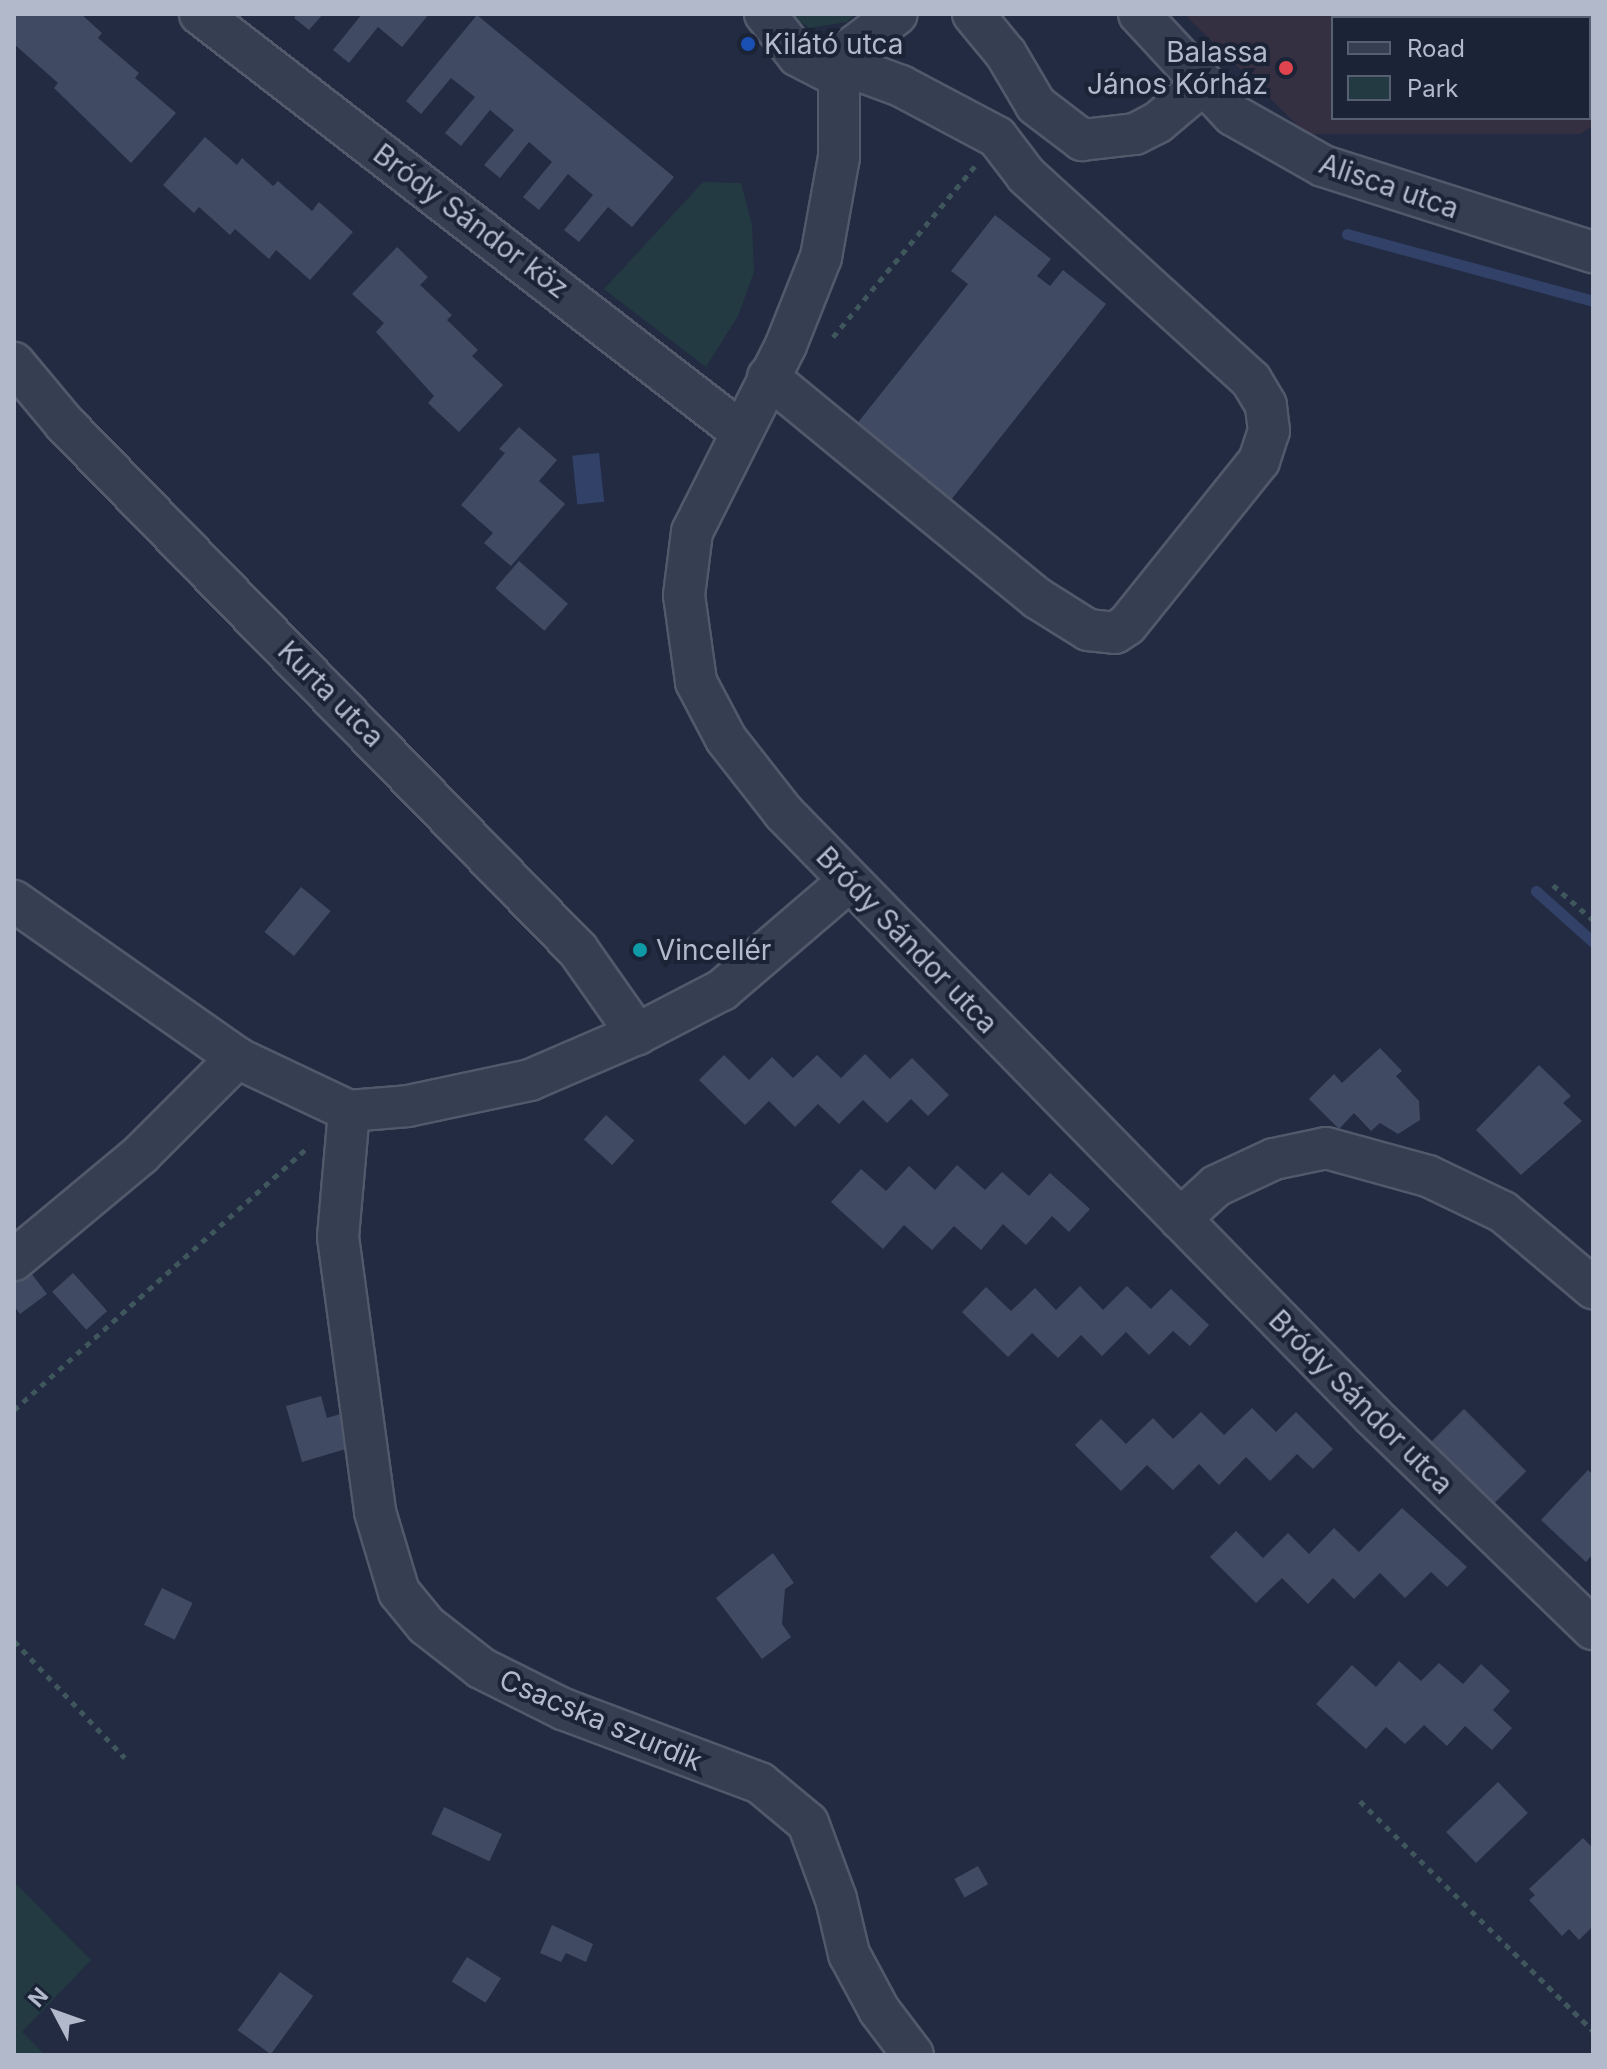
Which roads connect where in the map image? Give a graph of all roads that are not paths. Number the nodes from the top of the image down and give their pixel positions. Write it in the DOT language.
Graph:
graph roads {
  1 [pos="200,14"];
  2 [pos="765,14"];
  3 [pos="897,14"];
  4 [pos="973,14"];
  5 [pos="1139,14"];
  6 [pos="841,71"];
  7 [pos="1201,86"];
  8 [pos="1593,252"];
  9 [pos="14,363"];
  10 [pos="768,377"];
  11 [pos="740,431"];
  12 [pos="849,881"];
  13 [pos="14,901"];
  14 [pos="637,1034"];
  15 [pos="237,1058"];
  16 [pos="349,1111"];
  17 [pos="1180,1219"];
  18 [pos="14,1260"];
  19 [pos="1593,1288"];
  20 [pos="1593,1629"];
  21 [pos="913,2055"];
  1 -- 11 [label="street, Bródy Sándor köz"];
  2 -- 6 [label="street"];
  3 -- 6 [label="street"];
  4 -- 7 [label="street"];
  5 -- 7 [label="street, Alisca utca"];
  6 -- 10 [label="street, Bródy Sándor utca"];
  6 -- 10 [label="street"];
  7 -- 8 [label="street, Alisca utca"];
  9 -- 14 [label="street, Kurta utca"];
  10 -- 11 [label="street, Bródy Sándor utca"];
  11 -- 12 [label="street, Bródy Sándor utca"];
  12 -- 14 [label="street"];
  12 -- 17 [label="street, Bródy Sándor utca"];
  13 -- 15 [label="street"];
  14 -- 16 [label="street"];
  15 -- 16 [label="street"];
  15 -- 18 [label="street"];
  16 -- 21 [label="street, Csacska szurdik"];
  17 -- 19 [label="street"];
  17 -- 20 [label="street, Bródy Sándor utca"];
}
